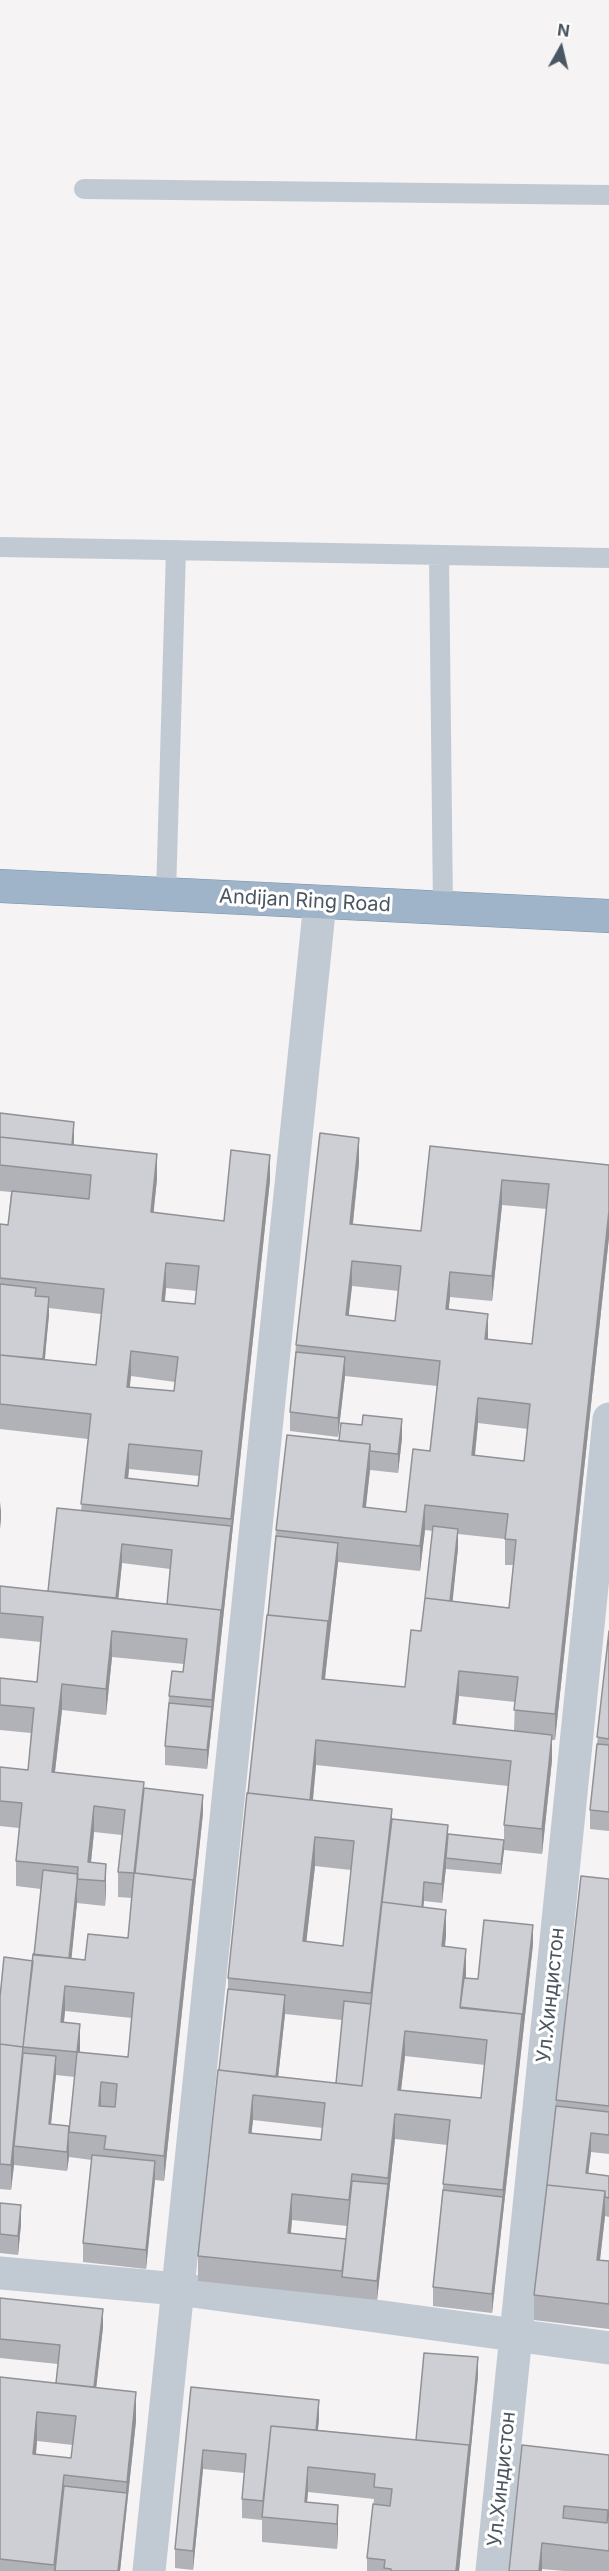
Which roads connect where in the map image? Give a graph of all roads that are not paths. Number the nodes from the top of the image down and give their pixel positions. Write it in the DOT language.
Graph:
graph roads {
  1 [pos="84,189"];
  2 [pos="609,195"];
  3 [pos="0,547"];
  4 [pos="176,550"];
  5 [pos="439,555"];
  6 [pos="609,558"];
  7 [pos="0,886"];
  8 [pos="166,894"];
  9 [pos="320,902"];
  10 [pos="442,908"];
  11 [pos="609,916"];
  12 [pos="609,1419"];
  13 [pos="0,2273"];
  14 [pos="178,2289"];
  15 [pos="517,2336"];
  16 [pos="609,2348"];
  17 [pos="149,2571"];
  18 [pos="492,2571"];
  1 -- 2 [label="lane"];
  3 -- 4 [label="lane"];
  4 -- 5 [label="lane"];
  4 -- 8 [label="lane"];
  5 -- 6 [label="lane"];
  5 -- 10 [label="lane"];
  7 -- 8 [label="highway, Andijan Ring Road"];
  8 -- 9 [label="highway, Andijan Ring Road"];
  9 -- 10 [label="highway, Andijan Ring Road"];
  9 -- 14 [label="street"];
  10 -- 11 [label="highway, Andijan Ring Road"];
  12 -- 15 [label="street, Ул.Хиндистон"];
  13 -- 14 [label="street"];
  14 -- 15 [label="street"];
  14 -- 17 [label="street"];
  15 -- 16 [label="street"];
  15 -- 18 [label="street, Ул.Хиндистон"];
}
